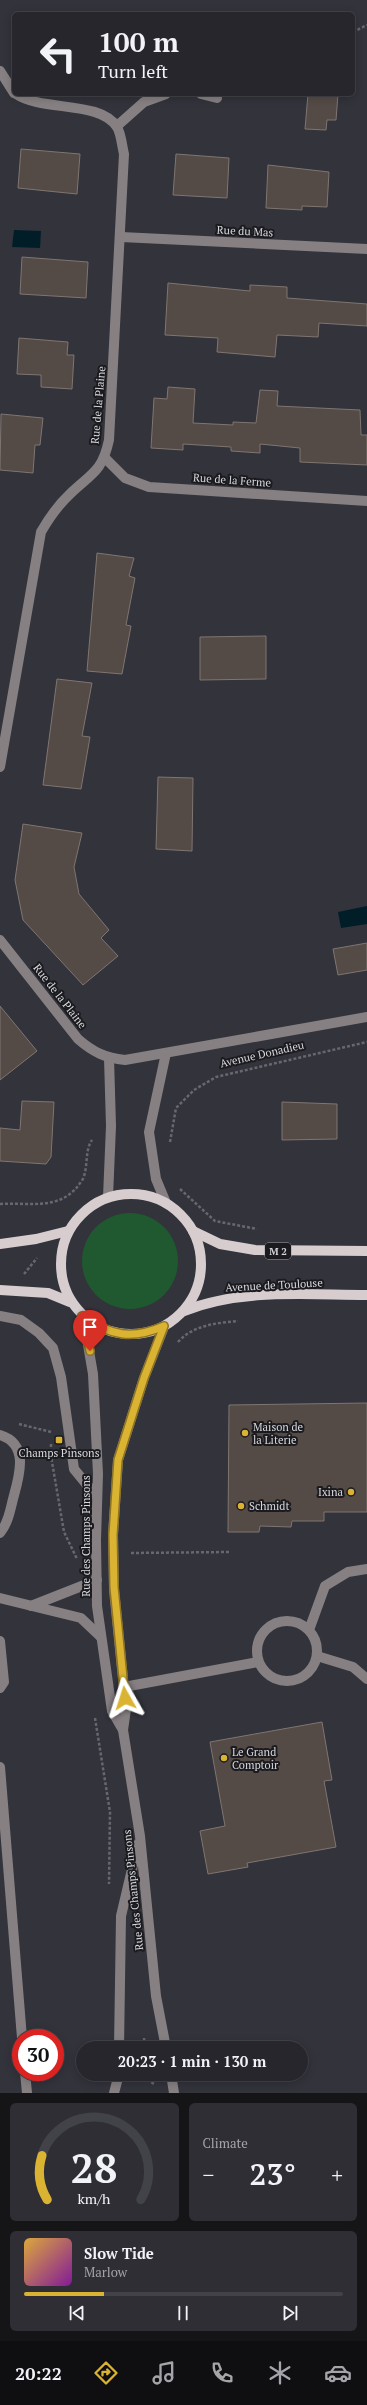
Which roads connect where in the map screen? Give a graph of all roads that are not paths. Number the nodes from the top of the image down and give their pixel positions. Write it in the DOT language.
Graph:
graph roads {
  1 [pos="0,71"];
  2 [pos="12,89"];
  3 [pos="19,96"];
  4 [pos="160,96"];
  5 [pos="209,96"];
  6 [pos="217,98"];
  7 [pos="117,126"];
  8 [pos="121,237"];
  9 [pos="367,249"];
  10 [pos="105,458"];
  11 [pos="367,501"];
  12 [pos="0,767"];
  13 [pos="0,940"];
  14 [pos="367,1017"];
  15 [pos="166,1053"];
  16 [pos="108,1058"];
  17 [pos="108,1197"];
  18 [pos="166,1203"];
  19 [pos="68,1231"];
  20 [pos="194,1231"];
  21 [pos="0,1244"];
  22 [pos="367,1251"];
  23 [pos="0,1290"];
  24 [pos="367,1295"];
  25 [pos="70,1302"];
  26 [pos="184,1311"];
  27 [pos="0,1316"];
  28 [pos="82,1316"];
  29 [pos="164,1326"];
  30 [pos="0,1435"];
  31 [pos="97,1497"];
  32 [pos="0,1533"];
  33 [pos="367,1569"];
  34 [pos="97,1580"];
  35 [pos="0,1598"];
  36 [pos="31,1606"];
  37 [pos="309,1630"];
  38 [pos="101,1637"];
  39 [pos="0,1641"];
  40 [pos="317,1656"];
  41 [pos="258,1662"];
  42 [pos="367,1679"];
  43 [pos="124,1687"];
  44 [pos="0,1688"];
  45 [pos="123,1730"];
  46 [pos="0,1767"];
  47 [pos="140,1836"];
  48 [pos="21,2029"];
  49 [pos="119,2041"];
  50 [pos="165,2041"];
  51 [pos="26,2081"];
  52 [pos="117,2081"];
  53 [pos="171,2081"];
  54 [pos="27,2093"];
  55 [pos="114,2093"];
  56 [pos="174,2093"];
  1 -- 2 [label="street"];
  3 -- 7 [label="street"];
  4 -- 7 [label="street"];
  5 -- 6 [label="street"];
  7 -- 8 [label="street, Rue de la Plaine"];
  8 -- 9 [label="street, Rue du Mas"];
  8 -- 10 [label="street, Rue de la Plaine"];
  10 -- 11 [label="street, Rue de la Ferme"];
  10 -- 12 [label="street, Rue de la Plaine"];
  13 -- 16 [label="street, Rue de la Plaine"];
  14 -- 15 [label="street, Avenue Donadieu"];
  15 -- 16 [label="street, Rue de la Plaine"];
  15 -- 18 [label="street"];
  16 -- 17 [label="street"];
  17 -- 18 [label="main road"];
  17 -- 19 [label="main road"];
  18 -- 20 [label="main road"];
  19 -- 21 [label="main road"];
  19 -- 25 [label="main road"];
  20 -- 22 [label="main road, M 2"];
  20 -- 26 [label="main road"];
  23 -- 25 [label="main road"];
  24 -- 26 [label="main road, Avenue de Toulouse"];
  25 -- 28 [label="main road"];
  26 -- 29 [label="main road"];
  27 -- 31 [label="street"];
  28 -- 29 [label="main road"];
  28 -- 31 [label="street, Rue des Champs Pinsons"];
  29 -- 43 [label="street, Rue des Champs Pinsons"];
  30 -- 32 [label="street"];
  31 -- 34 [label="street, Rue des Champs Pinsons"];
  33 -- 37 [label="street"];
  34 -- 36 [label="street"];
  34 -- 38 [label="street, Rue des Champs Pinsons"];
  35 -- 36 [label="street"];
  36 -- 38 [label="street"];
  37 -- 40 [label="street"];
  37 -- 41 [label="street"];
  38 -- 45 [label="street, Rue des Champs Pinsons"];
  39 -- 44 [label="street"];
  40 -- 41 [label="street"];
  40 -- 42 [label="street"];
  41 -- 43 [label="street"];
  43 -- 45 [label="street, Rue des Champs Pinsons"];
  45 -- 47 [label="street, Rue des Champs Pinsons"];
  46 -- 48 [label="street"];
  47 -- 49 [label="street"];
  47 -- 50 [label="street, Rue des Champs Pinsons"];
  51 -- 54 [label="street"];
  52 -- 55 [label="street"];
  53 -- 56 [label="street"];
}
